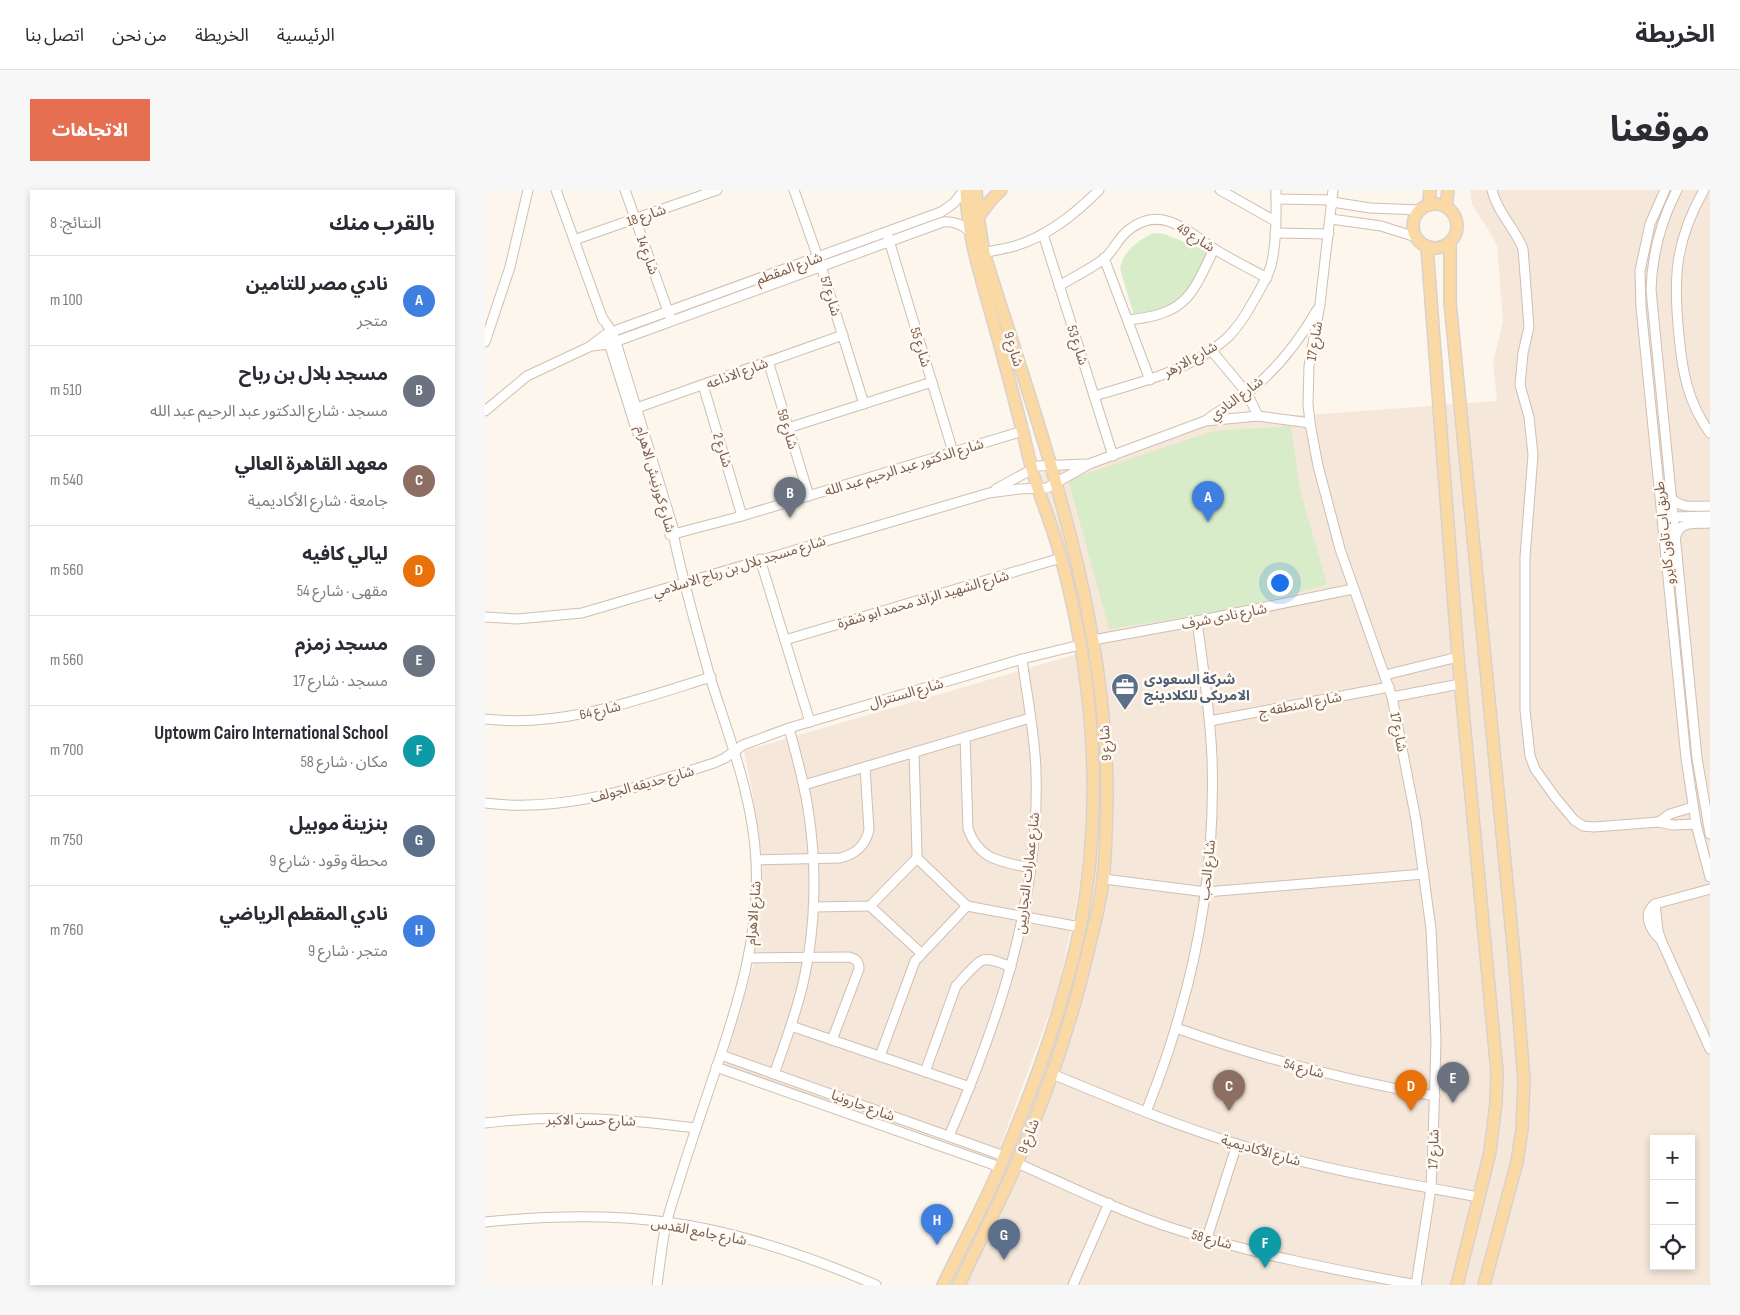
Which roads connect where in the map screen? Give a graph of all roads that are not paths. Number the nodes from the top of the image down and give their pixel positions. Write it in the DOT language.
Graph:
graph roads {
  1 [pos="528,190"];
  2 [pos="556,190"];
  3 [pos="625,190"];
  4 [pos="794,190"];
  5 [pos="965,190"];
  6 [pos="976,190"];
  7 [pos="1001,190"];
  8 [pos="1099,190"];
  9 [pos="1220,190"];
  10 [pos="1333,190"];
  11 [pos="1431,190"];
  12 [pos="1448,190"];
  13 [pos="1492,190"];
  14 [pos="1665,190"];
  15 [pos="1677,190"];
  16 [pos="1703,190"];
  17 [pos="714,191"];
  18 [pos="693,194"];
  19 [pos="1276,194"];
  20 [pos="1332,201"];
  21 [pos="1425,208"];
  22 [pos="1446,208"];
  23 [pos="978,217"];
  24 [pos="634,219"];
  25 [pos="1331,219"];
  26 [pos="1275,220"];
  27 [pos="886,232"];
  28 [pos="970,232"];
  29 [pos="1275,233"];
  30 [pos="1043,234"];
  31 [pos="1329,234"];
  32 [pos="1415,237"];
  33 [pos="574,240"];
  34 [pos="889,242"];
  35 [pos="1450,242"];
  36 [pos="1427,247"];
  37 [pos="1214,249"];
  38 [pos="984,253"];
  39 [pos="818,257"];
  40 [pos="1105,258"];
  41 [pos="821,266"];
  42 [pos="1267,278"];
  43 [pos="1059,286"];
  44 [pos="1321,304"];
  45 [pos="1641,307"];
  46 [pos="670,316"];
  47 [pos="1128,320"];
  48 [pos="609,333"];
  49 [pos="843,334"];
  50 [pos="485,342"];
  51 [pos="613,343"];
  52 [pos="589,347"];
  53 [pos="1211,350"];
  54 [pos="1657,353"];
  55 [pos="767,362"];
  56 [pos="1150,380"];
  57 [pos="932,382"];
  58 [pos="703,384"];
  59 [pos="1649,388"];
  60 [pos="1247,393"];
  61 [pos="1094,396"];
  62 [pos="864,404"];
  63 [pos="633,410"];
  64 [pos="485,411"];
  65 [pos="1258,416"];
  66 [pos="1205,421"];
  67 [pos="1310,423"];
  68 [pos="788,428"];
  69 [pos="1023,430"];
  70 [pos="1665,432"];
  71 [pos="1710,433"];
  72 [pos="953,452"];
  73 [pos="1113,456"];
  74 [pos="1089,464"];
  75 [pos="1050,466"];
  76 [pos="1032,470"];
  77 [pos="1055,484"];
  78 [pos="1038,488"];
  79 [pos="989,493"];
  80 [pos="809,496"];
  81 [pos="1672,499"];
  82 [pos="1690,506"];
  83 [pos="1710,506"];
  84 [pos="743,516"];
  85 [pos="1710,516"];
  86 [pos="1674,518"];
  87 [pos="1691,520"];
  88 [pos="1710,523"];
  89 [pos="673,536"];
  90 [pos="1676,536"];
  91 [pos="1057,544"];
  92 [pos="1074,546"];
  93 [pos="1061,558"];
  94 [pos="760,560"];
  95 [pos="684,582"];
  96 [pos="1353,589"];
  97 [pos="485,617"];
  98 [pos="1197,621"];
  99 [pos="785,640"];
  100 [pos="1093,640"];
  101 [pos="1080,645"];
  102 [pos="1458,657"];
  103 [pos="1022,659"];
  104 [pos="1385,675"];
  105 [pos="711,678"];
  106 [pos="1460,684"];
  107 [pos="1389,687"];
  108 [pos="1392,698"];
  109 [pos="1031,718"];
  110 [pos="485,719"];
  111 [pos="810,722"];
  112 [pos="1210,722"];
  113 [pos="789,728"];
  114 [pos="965,737"];
  115 [pos="735,751"];
  116 [pos="914,752"];
  117 [pos="865,767"];
  118 [pos="804,785"];
  119 [pos="485,803"];
  120 [pos="1693,807"];
  121 [pos="1659,822"];
  122 [pos="1697,824"];
  123 [pos="1710,834"];
  124 [pos="813,858"];
  125 [pos="917,858"];
  126 [pos="756,860"];
  127 [pos="1030,868"];
  128 [pos="1424,874"];
  129 [pos="1710,877"];
  130 [pos="1103,879"];
  131 [pos="1710,888"];
  132 [pos="1206,892"];
  133 [pos="870,906"];
  134 [pos="967,906"];
  135 [pos="813,908"];
  136 [pos="1024,917"];
  137 [pos="1080,927"];
  138 [pos="921,953"];
  139 [pos="808,957"];
  140 [pos="749,958"];
  141 [pos="1011,967"];
  142 [pos="791,1026"];
  143 [pos="1176,1028"];
  144 [pos="832,1040"];
  145 [pos="1710,1049"];
  146 [pos="721,1054"];
  147 [pos="880,1056"];
  148 [pos="716,1067"];
  149 [pos="925,1072"];
  150 [pos="774,1074"];
  151 [pos="1052,1074"];
  152 [pos="970,1087"];
  153 [pos="1435,1096"];
  154 [pos="1146,1112"];
  155 [pos="485,1123"];
  156 [pos="696,1128"];
  157 [pos="949,1136"];
  158 [pos="1237,1144"];
  159 [pos="1002,1162"];
  160 [pos="1017,1163"];
  161 [pos="1431,1188"];
  162 [pos="1479,1197"];
  163 [pos="1109,1203"];
  164 [pos="485,1222"];
  165 [pos="667,1222"];
  166 [pos="1207,1238"];
  167 [pos="657,1285"];
  168 [pos="876,1285"];
  169 [pos="943,1285"];
  170 [pos="959,1285"];
  171 [pos="1073,1285"];
  172 [pos="1417,1285"];
  173 [pos="1457,1285"];
  174 [pos="1484,1285"];
  1 -- 50 [label="street"];
  2 -- 33 [label="street, شارع كورنيش الاهرام"];
  3 -- 24 [label="street, شارع 14"];
  4 -- 39 [label="street, شارع 57"];
  5 -- 27 [label="street, شارع المقطم"];
  5 -- 28 [label="main road, شارع 9"];
  6 -- 23 [label="main road, شارع 9"];
  7 -- 23 [label="main road"];
  8 -- 30 [label="street"];
  9 -- 26 [label="street"];
  10 -- 20 [label="street, شارع 17"];
  11 -- 21 [label="main road"];
  12 -- 22 [label="main road"];
  13 -- 121 [label="street"];
  14 -- 45 [label="street, طريق اب تاون كايرو"];
  15 -- 54 [label="street, طريق اب تاون كايرو"];
  16 -- 71 [label="street"];
  17 -- 18 [label="street, شارع 18"];
  18 -- 24 [label="street, شارع 18"];
  19 -- 20 [label="street"];
  19 -- 26 [label="street, شارع الازهر"];
  20 -- 21 [label="street"];
  20 -- 25 [label="street, شارع 17"];
  21 -- 22 [label="main road"];
  21 -- 32 [label="main road"];
  22 -- 35 [label="main road"];
  23 -- 38 [label="main road, شارع 9"];
  24 -- 33 [label="street, شارع 18"];
  24 -- 46 [label="street, شارع 14"];
  25 -- 31 [label="street, شارع 17"];
  25 -- 32 [label="street"];
  26 -- 29 [label="street, شارع الازهر"];
  27 -- 34 [label="street, شارع 55"];
  27 -- 39 [label="street, شارع المقطم"];
  28 -- 34 [label="street, شارع المقطم"];
  28 -- 69 [label="main road, شارع 9"];
  29 -- 31 [label="street"];
  29 -- 42 [label="street, شارع الازهر"];
  30 -- 38 [label="street"];
  30 -- 43 [label="street, شارع 53"];
  31 -- 44 [label="street, شارع 17"];
  32 -- 36 [label="main road"];
  33 -- 48 [label="street, شارع كورنيش الاهرام"];
  34 -- 41 [label="street, شارع المقطم"];
  34 -- 57 [label="street, شارع 55"];
  35 -- 36 [label="main road"];
  35 -- 174 [label="main road"];
  36 -- 102 [label="main road"];
  37 -- 40 [label="street, شارع 49"];
  37 -- 42 [label="street, شارع 49"];
  37 -- 47 [label="street"];
  38 -- 75 [label="main road, شارع 9"];
  39 -- 41 [label="street, شارع 57"];
  39 -- 46 [label="street, شارع المقطم"];
  40 -- 43 [label="street, شارع 49"];
  40 -- 47 [label="street"];
  41 -- 46 [label="street, شارع المقطم"];
  41 -- 49 [label="street, شارع 57"];
  42 -- 53 [label="street, شارع الازهر"];
  43 -- 61 [label="street, شارع 53"];
  44 -- 60 [label="street, شارع النادي"];
  44 -- 67 [label="street, شارع 17"];
  45 -- 54 [label="street"];
  45 -- 59 [label="street, طريق اب تاون كايرو"];
  46 -- 48 [label="street, شارع المقطم"];
  46 -- 51 [label="street, شارع المقطم"];
  47 -- 56 [label="street"];
  48 -- 51 [label="street, شارع كورنيش الاهرام"];
  48 -- 52 [label="street"];
  49 -- 55 [label="street, شارع الاذاعه"];
  49 -- 62 [label="street, شارع 57"];
  51 -- 52 [label="street"];
  51 -- 63 [label="street, شارع كورنيش الاهرام"];
  52 -- 64 [label="street"];
  53 -- 56 [label="street, شارع الازهر"];
  53 -- 60 [label="street"];
  54 -- 70 [label="street, طريق اب تاون كايرو"];
  55 -- 58 [label="street, شارع الاذاعه"];
  55 -- 68 [label="street, شارع 59"];
  56 -- 61 [label="street, شارع الازهر"];
  57 -- 62 [label="street"];
  57 -- 72 [label="street, شارع 55"];
  58 -- 63 [label="street, شارع الاذاعه"];
  58 -- 84 [label="street, شارع 2"];
  59 -- 70 [label="street"];
  59 -- 120 [label="street, طريق اب تاون كايرو"];
  60 -- 65 [label="street"];
  60 -- 66 [label="street, شارع النادي"];
  61 -- 73 [label="street, شارع 53"];
  62 -- 68 [label="street"];
  63 -- 89 [label="street, شارع كورنيش الاهرام"];
  65 -- 66 [label="street, شارع النادي"];
  65 -- 67 [label="street, شارع النادي"];
  66 -- 73 [label="street, شارع النادي"];
  67 -- 96 [label="street, شارع 17"];
  68 -- 80 [label="street, شارع 59"];
  69 -- 72 [label="street, شارع الدكتور عبد الرحيم عبد الله"];
  69 -- 76 [label="main road, شارع 9"];
  70 -- 81 [label="street, طريق اب تاون كايرو"];
  72 -- 80 [label="street, شارع الدكتور عبد الرحيم عبد الله"];
  73 -- 74 [label="street, شارع النادي"];
  74 -- 75 [label="street, شارع النادي"];
  74 -- 77 [label="street, شارع النادي"];
  75 -- 76 [label="street, شارع النادي"];
  75 -- 77 [label="main road, شارع 9"];
  76 -- 78 [label="main road, شارع 9"];
  76 -- 79 [label="street, شارع مسجد بلال بن رباح الاسلامي"];
  77 -- 78 [label="street, شارع النادي"];
  77 -- 92 [label="main road, شارع 9"];
  78 -- 79 [label="street, شارع مسجد بلال بن رباح الاسلامي"];
  78 -- 91 [label="main road, شارع 9"];
  79 -- 94 [label="street, شارع مسجد بلال بن رباح الاسلامي"];
  80 -- 84 [label="street, شارع الدكتور عبد الرحيم عبد الله"];
  81 -- 82 [label="street"];
  81 -- 86 [label="street, طريق اب تاون كايرو"];
  82 -- 83 [label="street"];
  82 -- 87 [label="street"];
  84 -- 89 [label="street, شارع الدكتور عبد الرحيم عبد الله"];
  85 -- 87 [label="street"];
  86 -- 87 [label="street"];
  86 -- 90 [label="street, طريق اب تاون كايرو"];
  87 -- 88 [label="street"];
  87 -- 90 [label="street"];
  89 -- 95 [label="street, شارع الاهرام"];
  90 -- 123 [label="street, طريق اب تاون كايرو"];
  91 -- 92 [label="main road"];
  91 -- 93 [label="main road, شارع 9"];
  92 -- 100 [label="main road, شارع 9"];
  93 -- 99 [label="street, شارع الشهيد الرائد محمد ابو شقرة"];
  93 -- 101 [label="main road, شارع 9"];
  94 -- 95 [label="street, شارع مسجد بلال بن رباح الاسلامي"];
  94 -- 99 [label="street"];
  95 -- 97 [label="street, شارع مسجد بلال بن رباح الاسلامي"];
  95 -- 105 [label="street, شارع الاهرام"];
  96 -- 98 [label="street, شارع نادى شرف"];
  96 -- 104 [label="street, شارع 17"];
  98 -- 100 [label="street, شارع نادى شرف"];
  98 -- 112 [label="street, شارع الحب"];
  99 -- 111 [label="street"];
  100 -- 130 [label="main road, شارع 9"];
  101 -- 103 [label="street, شارع السنترال"];
  101 -- 137 [label="main road, شارع 9"];
  102 -- 104 [label="street"];
  102 -- 106 [label="main road"];
  103 -- 109 [label="street, شارع عمارات التجاريين"];
  103 -- 111 [label="street, شارع السنترال"];
  104 -- 107 [label="street, شارع 17"];
  105 -- 110 [label="street, شارع 64"];
  105 -- 115 [label="street, شارع الاهرام"];
  106 -- 108 [label="street"];
  106 -- 162 [label="main road"];
  107 -- 108 [label="street, شارع 17"];
  107 -- 112 [label="street, شارع المنطقه ج"];
  108 -- 128 [label="street, شارع 17"];
  109 -- 114 [label="street"];
  109 -- 127 [label="street, شارع عمارات التجاريين"];
  111 -- 113 [label="street, شارع السنترال"];
  112 -- 132 [label="street, شارع الحب"];
  113 -- 115 [label="street, شارع السنترال"];
  113 -- 118 [label="street"];
  114 -- 116 [label="street"];
  114 -- 127 [label="street"];
  115 -- 119 [label="street, شارع حديقه الجولف"];
  115 -- 126 [label="street, شارع الاهرام"];
  116 -- 117 [label="street"];
  116 -- 125 [label="street"];
  117 -- 118 [label="street"];
  117 -- 124 [label="street"];
  118 -- 124 [label="street"];
  120 -- 121 [label="street"];
  120 -- 122 [label="street, طريق اب تاون كايرو"];
  121 -- 122 [label="street"];
  122 -- 129 [label="street, طريق اب تاون كايرو"];
  124 -- 126 [label="street"];
  124 -- 135 [label="street"];
  125 -- 133 [label="street"];
  125 -- 134 [label="street"];
  126 -- 140 [label="street, شارع الاهرام"];
  127 -- 136 [label="street, شارع عمارات التجاريين"];
  128 -- 132 [label="street"];
  128 -- 153 [label="street, شارع 17"];
  130 -- 132 [label="street"];
  130 -- 151 [label="main road, شارع 9"];
  131 -- 145 [label="street"];
  132 -- 143 [label="street, شارع الحب"];
  133 -- 135 [label="street"];
  133 -- 138 [label="street"];
  134 -- 136 [label="street"];
  134 -- 138 [label="street"];
  135 -- 139 [label="street"];
  136 -- 137 [label="street"];
  136 -- 141 [label="street, شارع عمارات التجاريين"];
  137 -- 159 [label="main road, شارع 9"];
  138 -- 147 [label="street"];
  139 -- 140 [label="street"];
  139 -- 142 [label="street"];
  139 -- 144 [label="street"];
  140 -- 146 [label="street, شارع الاهرام"];
  141 -- 149 [label="street"];
  141 -- 152 [label="street, شارع عمارات التجاريين"];
  142 -- 144 [label="street"];
  142 -- 150 [label="street"];
  143 -- 153 [label="street, شارع 54"];
  143 -- 154 [label="street, شارع الحب"];
  144 -- 147 [label="street"];
  146 -- 148 [label="street, شارع الاهرام"];
  146 -- 150 [label="street, شارع حارونيا"];
  147 -- 149 [label="street"];
  148 -- 156 [label="street, شارع الاهرام"];
  148 -- 159 [label="street, شارع حارونيا"];
  149 -- 152 [label="street"];
  150 -- 157 [label="street, شارع حارونيا"];
  151 -- 154 [label="street, شارع الأكاديمية"];
  151 -- 160 [label="main road, شارع 9"];
  152 -- 157 [label="street, شارع عمارات التجاريين"];
  153 -- 161 [label="street, شارع 17"];
  154 -- 158 [label="street, شارع الأكاديمية"];
  155 -- 156 [label="street, شارع حسن الاكبر"];
  156 -- 165 [label="street, شارع الاهرام"];
  157 -- 159 [label="street, شارع حارونيا"];
  158 -- 161 [label="street, شارع الأكاديمية"];
  158 -- 166 [label="street"];
  159 -- 169 [label="main road, شارع 9"];
  160 -- 163 [label="street, شارع 58"];
  160 -- 170 [label="main road, شارع 9"];
  161 -- 162 [label="street, شارع الأكاديمية"];
  161 -- 172 [label="street, شارع 17"];
  162 -- 173 [label="main road"];
  163 -- 166 [label="street, شارع 58"];
  163 -- 171 [label="street"];
  164 -- 165 [label="street, شارع جامع القدس"];
  165 -- 167 [label="street, شارع الاهرام"];
  165 -- 168 [label="street, شارع جامع القدس"];
  166 -- 172 [label="street, شارع 58"];
}
